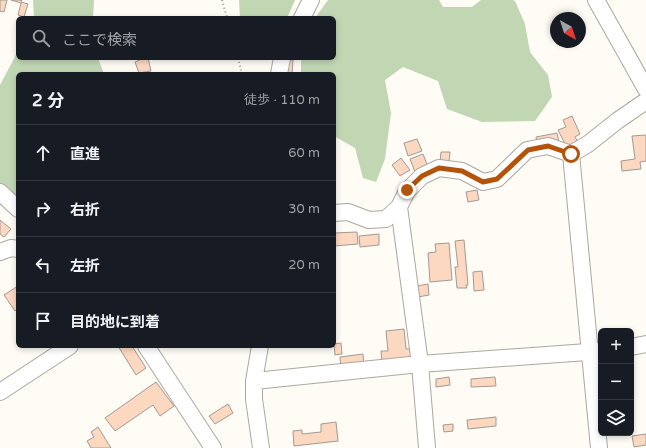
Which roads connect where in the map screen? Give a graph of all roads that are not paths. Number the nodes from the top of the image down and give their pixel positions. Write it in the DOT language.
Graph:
graph roads {
  1 [pos="311,0"];
  2 [pos="596,0"];
  3 [pos="303,16"];
  4 [pos="282,60"];
  5 [pos="279,72"];
  6 [pos="646,90"];
  7 [pos="646,101"];
  8 [pos="571,154"];
  9 [pos="0,192"];
  10 [pos="16,207"];
  11 [pos="399,207"];
  12 [pos="336,213"];
  13 [pos="16,249"];
  14 [pos="0,252"];
  15 [pos="646,344"];
  16 [pos="634,346"];
  17 [pos="67,348"];
  18 [pos="147,348"];
  19 [pos="260,348"];
  20 [pos="595,352"];
  21 [pos="420,364"];
  22 [pos="254,381"];
  23 [pos="0,392"];
  24 [pos="213,448"];
  25 [pos="262,448"];
  26 [pos="427,448"];
  27 [pos="599,448"];
  1 -- 3 [label="street"];
  2 -- 6 [label="street"];
  4 -- 5 [label="street"];
  7 -- 8 [label="street"];
  8 -- 11 [label="street"];
  8 -- 20 [label="street"];
  9 -- 10 [label="street"];
  11 -- 12 [label="street"];
  11 -- 21 [label="street"];
  13 -- 14 [label="street"];
  15 -- 16 [label="street"];
  17 -- 23 [label="street"];
  18 -- 24 [label="street"];
  19 -- 22 [label="street"];
  20 -- 21 [label="street"];
  20 -- 27 [label="street"];
  21 -- 22 [label="street"];
  21 -- 26 [label="street"];
  22 -- 25 [label="street"];
}
